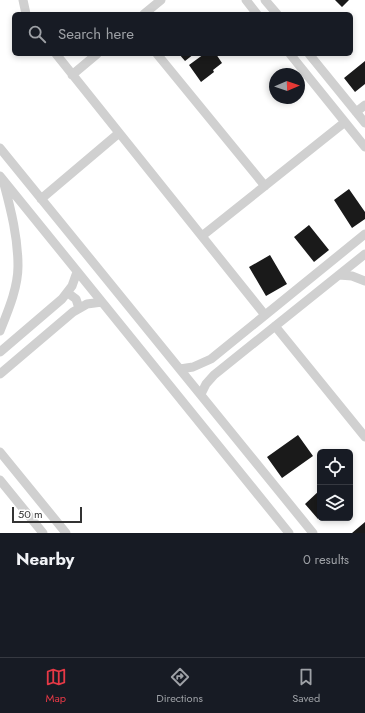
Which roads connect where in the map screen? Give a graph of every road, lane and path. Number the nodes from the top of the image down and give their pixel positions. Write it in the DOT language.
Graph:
graph roads {
  1 [pos="23,0"];
  2 [pos="161,0"];
  3 [pos="246,0"];
  4 [pos="265,0"];
  5 [pos="26,12"];
  6 [pos="146,12"];
  7 [pos="255,12"];
  8 [pos="274,12"];
  9 [pos="58,56"];
  10 [pos="94,56"];
  11 [pos="159,56"];
  12 [pos="292,56"];
  13 [pos="311,56"];
  14 [pos="72,74"];
  15 [pos="365,105"];
  16 [pos="356,112"];
  17 [pos="345,122"];
  18 [pos="365,122"];
  19 [pos="119,133"];
  20 [pos="365,147"];
  21 [pos="0,148"];
  22 [pos="1,178"];
  23 [pos="265,186"];
  24 [pos="42,199"];
  25 [pos="365,234"];
  26 [pos="202,236"];
  27 [pos="365,254"];
  28 [pos="78,272"];
  29 [pos="339,275"];
  30 [pos="365,281"];
  31 [pos="68,293"];
  32 [pos="102,302"];
  33 [pos="79,308"];
  34 [pos="265,314"];
  35 [pos="275,326"];
  36 [pos="0,331"];
  37 [pos="0,352"];
  38 [pos="211,358"];
  39 [pos="180,369"];
  40 [pos="219,371"];
  41 [pos="0,374"];
  42 [pos="201,394"];
  43 [pos="365,437"];
  44 [pos="0,452"];
  45 [pos="0,480"];
  46 [pos="43,533"];
  47 [pos="66,533"];
  48 [pos="289,533"];
  49 [pos="313,533"];
  1 -- 5 [label="street"];
  2 -- 6 [label="street"];
  3 -- 7 [label="street"];
  4 -- 8 [label="street"];
  9 -- 14 [label="street"];
  10 -- 14 [label="street"];
  11 -- 23 [label="street"];
  12 -- 17 [label="street"];
  13 -- 16 [label="street"];
  14 -- 19 [label="street"];
  15 -- 16 [label="street"];
  16 -- 18 [label="street"];
  17 -- 20 [label="street"];
  17 -- 23 [label="street"];
  19 -- 24 [label="street"];
  19 -- 26 [label="street"];
  21 -- 24 [label="street"];
  22 -- 28 [label="street"];
  22 -- 36 [label="street"];
  23 -- 26 [label="street"];
  24 -- 39 [label="street"];
  25 -- 34 [label="street"];
  26 -- 34 [label="street"];
  27 -- 29 [label="street"];
  28 -- 31 [label="street"];
  28 -- 32 [label="street"];
  29 -- 30 [label="street"];
  29 -- 35 [label="street"];
  31 -- 33 [label="street"];
  31 -- 37 [label="street"];
  32 -- 33 [label="street"];
  32 -- 48 [label="street"];
  33 -- 41 [label="street"];
  34 -- 38 [label="street"];
  35 -- 40 [label="street"];
  35 -- 43 [label="street"];
  38 -- 39 [label="street"];
  38 -- 40 [label="street"];
  39 -- 42 [label="street"];
  40 -- 42 [label="street"];
  42 -- 49 [label="street"];
  44 -- 47 [label="street"];
  45 -- 46 [label="street"];
}
